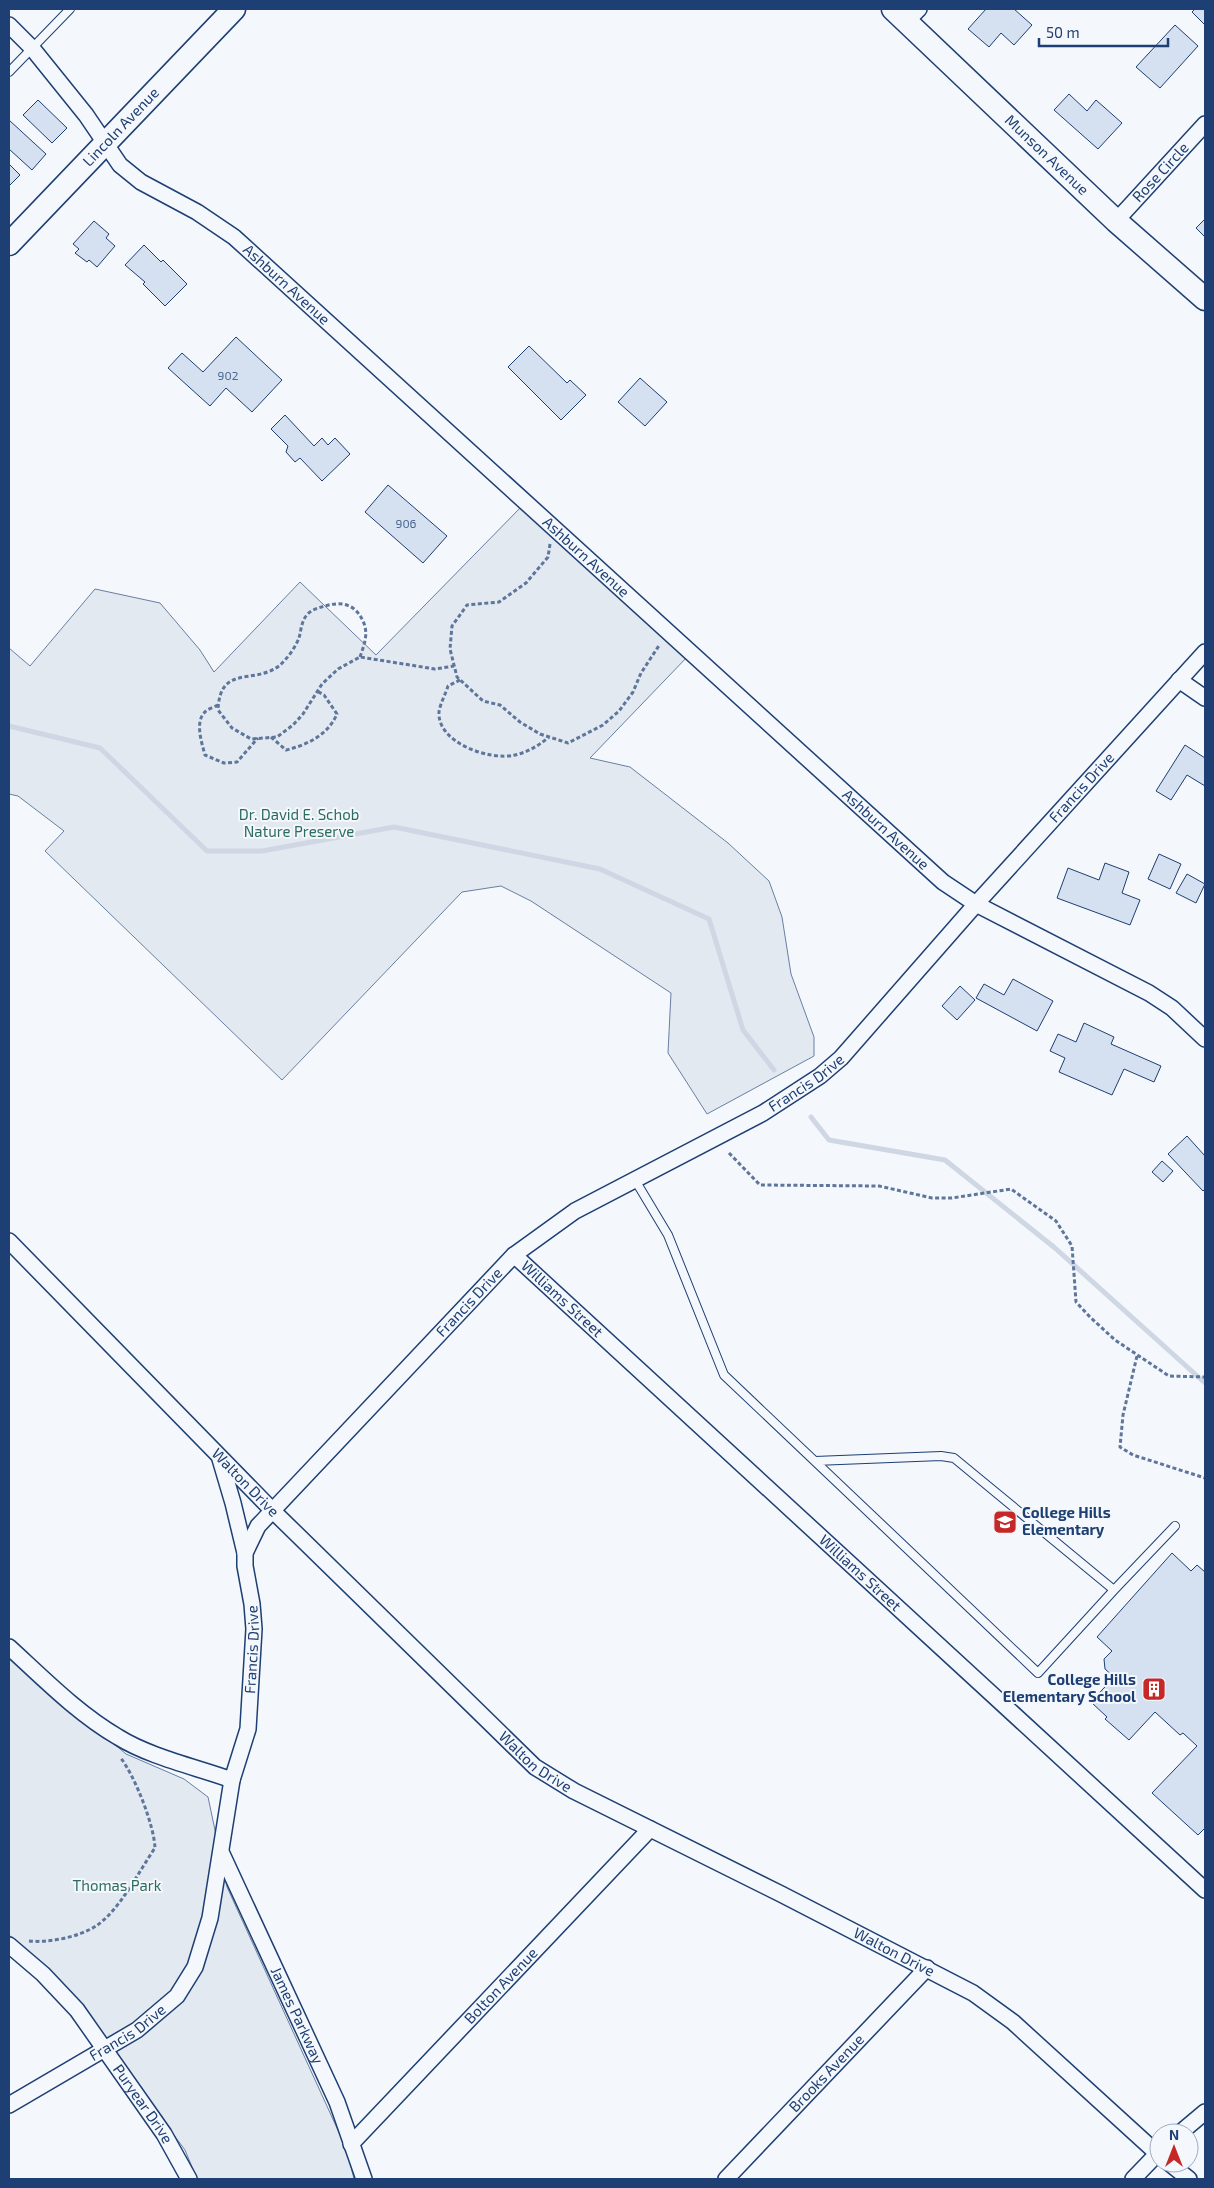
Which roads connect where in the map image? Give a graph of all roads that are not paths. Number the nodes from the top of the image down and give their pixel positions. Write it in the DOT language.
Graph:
graph roads {
  1 [pos="70,9"];
  2 [pos="234,9"];
  3 [pos="906,13"];
  4 [pos="9,25"];
  5 [pos="32,48"];
  6 [pos="9,72"];
  7 [pos="1205,124"];
  8 [pos="105,143"];
  9 [pos="1116,221"];
  10 [pos="9,244"];
  11 [pos="1205,299"];
  12 [pos="1205,652"];
  13 [pos="1179,680"];
  14 [pos="1205,698"];
  15 [pos="976,904"];
  16 [pos="1205,1040"];
  17 [pos="635,1180"];
  18 [pos="9,1241"];
  19 [pos="514,1255"];
  20 [pos="218,1456"];
  21 [pos="815,1460"];
  22 [pos="272,1510"];
  23 [pos="1175,1526"];
  24 [pos="245,1553"];
  25 [pos="1114,1590"];
  26 [pos="9,1647"];
  27 [pos="232,1780"];
  28 [pos="650,1829"];
  29 [pos="222,1854"];
  30 [pos="1205,1890"];
  31 [pos="9,1945"];
  32 [pos="927,1968"];
  33 [pos="105,2050"];
  34 [pos="9,2105"];
  35 [pos="1205,2112"];
  36 [pos="1192,2123"];
  37 [pos="350,2144"];
  38 [pos="1149,2145"];
  39 [pos="1149,2166"];
  40 [pos="189,2179"];
  41 [pos="364,2179"];
  42 [pos="726,2179"];
  43 [pos="1133,2179"];
  1 -- 5 [label="lane"];
  2 -- 8 [label="street, Lincoln Avenue"];
  3 -- 9 [label="street, Munson Avenue"];
  4 -- 5 [label="street, Ashburn Avenue"];
  5 -- 6 [label="lane"];
  5 -- 8 [label="street, Ashburn Avenue"];
  7 -- 9 [label="street, Rose Circle"];
  8 -- 10 [label="street, Lincoln Avenue"];
  8 -- 15 [label="street, Ashburn Avenue"];
  9 -- 11 [label="street, Munson Avenue"];
  12 -- 13 [label="street, Francis Drive"];
  13 -- 14 [label="street"];
  13 -- 15 [label="street, Francis Drive"];
  15 -- 16 [label="street, Ashburn Avenue"];
  15 -- 17 [label="street, Francis Drive"];
  17 -- 19 [label="street, Francis Drive"];
  17 -- 21 [label="lane"];
  18 -- 20 [label="street, Walton Drive"];
  19 -- 22 [label="street, Francis Drive"];
  19 -- 30 [label="street, Williams Street"];
  20 -- 22 [label="street, Walton Drive"];
  20 -- 24 [label="street"];
  21 -- 25 [label="lane"];
  21 -- 25 [label="lane"];
  22 -- 24 [label="street, Francis Drive"];
  22 -- 28 [label="street, Walton Drive"];
  23 -- 25 [label="lane"];
  24 -- 27 [label="street, Francis Drive"];
  26 -- 27 [label="street"];
  27 -- 29 [label="street, Francis Drive"];
  28 -- 32 [label="street, Walton Drive"];
  28 -- 37 [label="street, Bolton Avenue"];
  29 -- 33 [label="street, Francis Drive"];
  29 -- 37 [label="street, James Parkway"];
  31 -- 33 [label="street, Puryear Drive"];
  32 -- 38 [label="street, Walton Drive"];
  32 -- 42 [label="street, Brooks Avenue"];
  33 -- 34 [label="street, Francis Drive"];
  33 -- 40 [label="street, Puryear Drive"];
  35 -- 36 [label="street"];
  37 -- 41 [label="street, James Parkway"];
  39 -- 43 [label="street"];
}
